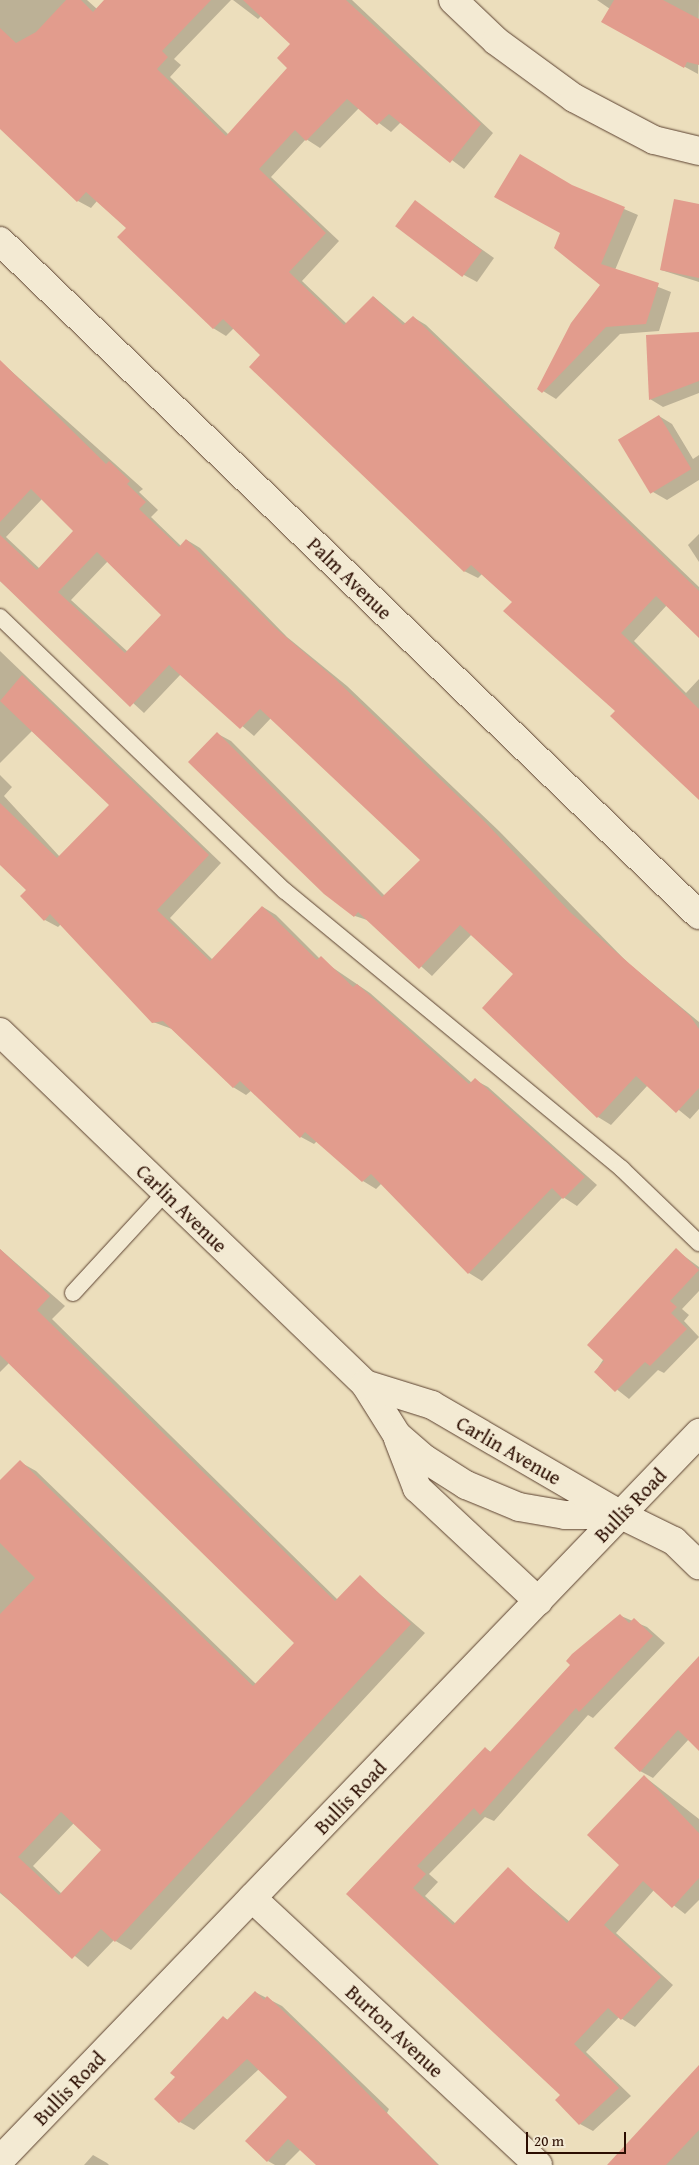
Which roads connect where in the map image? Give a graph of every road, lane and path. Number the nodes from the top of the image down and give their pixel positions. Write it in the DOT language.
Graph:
graph roads {
  1 [pos="453,0"];
  2 [pos="699,151"];
  3 [pos="0,241"];
  4 [pos="0,617"];
  5 [pos="699,915"];
  6 [pos="0,1032"];
  7 [pos="166,1192"];
  8 [pos="699,1243"];
  9 [pos="73,1293"];
  10 [pos="364,1384"];
  11 [pos="699,1432"];
  12 [pos="397,1435"];
  13 [pos="621,1515"];
  14 [pos="699,1564"];
  15 [pos="538,1601"];
  16 [pos="252,1898"];
  17 [pos="0,2160"];
  18 [pos="538,2165"];
  1 -- 2 [label="street"];
  3 -- 5 [label="street, Palm Avenue"];
  4 -- 8 [label="lane"];
  6 -- 7 [label="street, Carlin Avenue"];
  7 -- 9 [label="lane"];
  7 -- 10 [label="street, Carlin Avenue"];
  10 -- 12 [label="street, Carlin Avenue"];
  10 -- 13 [label="street, Carlin Avenue"];
  11 -- 13 [label="street, Bullis Road"];
  12 -- 13 [label="street, Carlin Avenue"];
  12 -- 15 [label="street"];
  13 -- 14 [label="street, Carlin Avenue"];
  13 -- 15 [label="street, Bullis Road"];
  15 -- 16 [label="street, Bullis Road"];
  16 -- 17 [label="street, Bullis Road"];
  16 -- 18 [label="street, Burton Avenue"];
}
